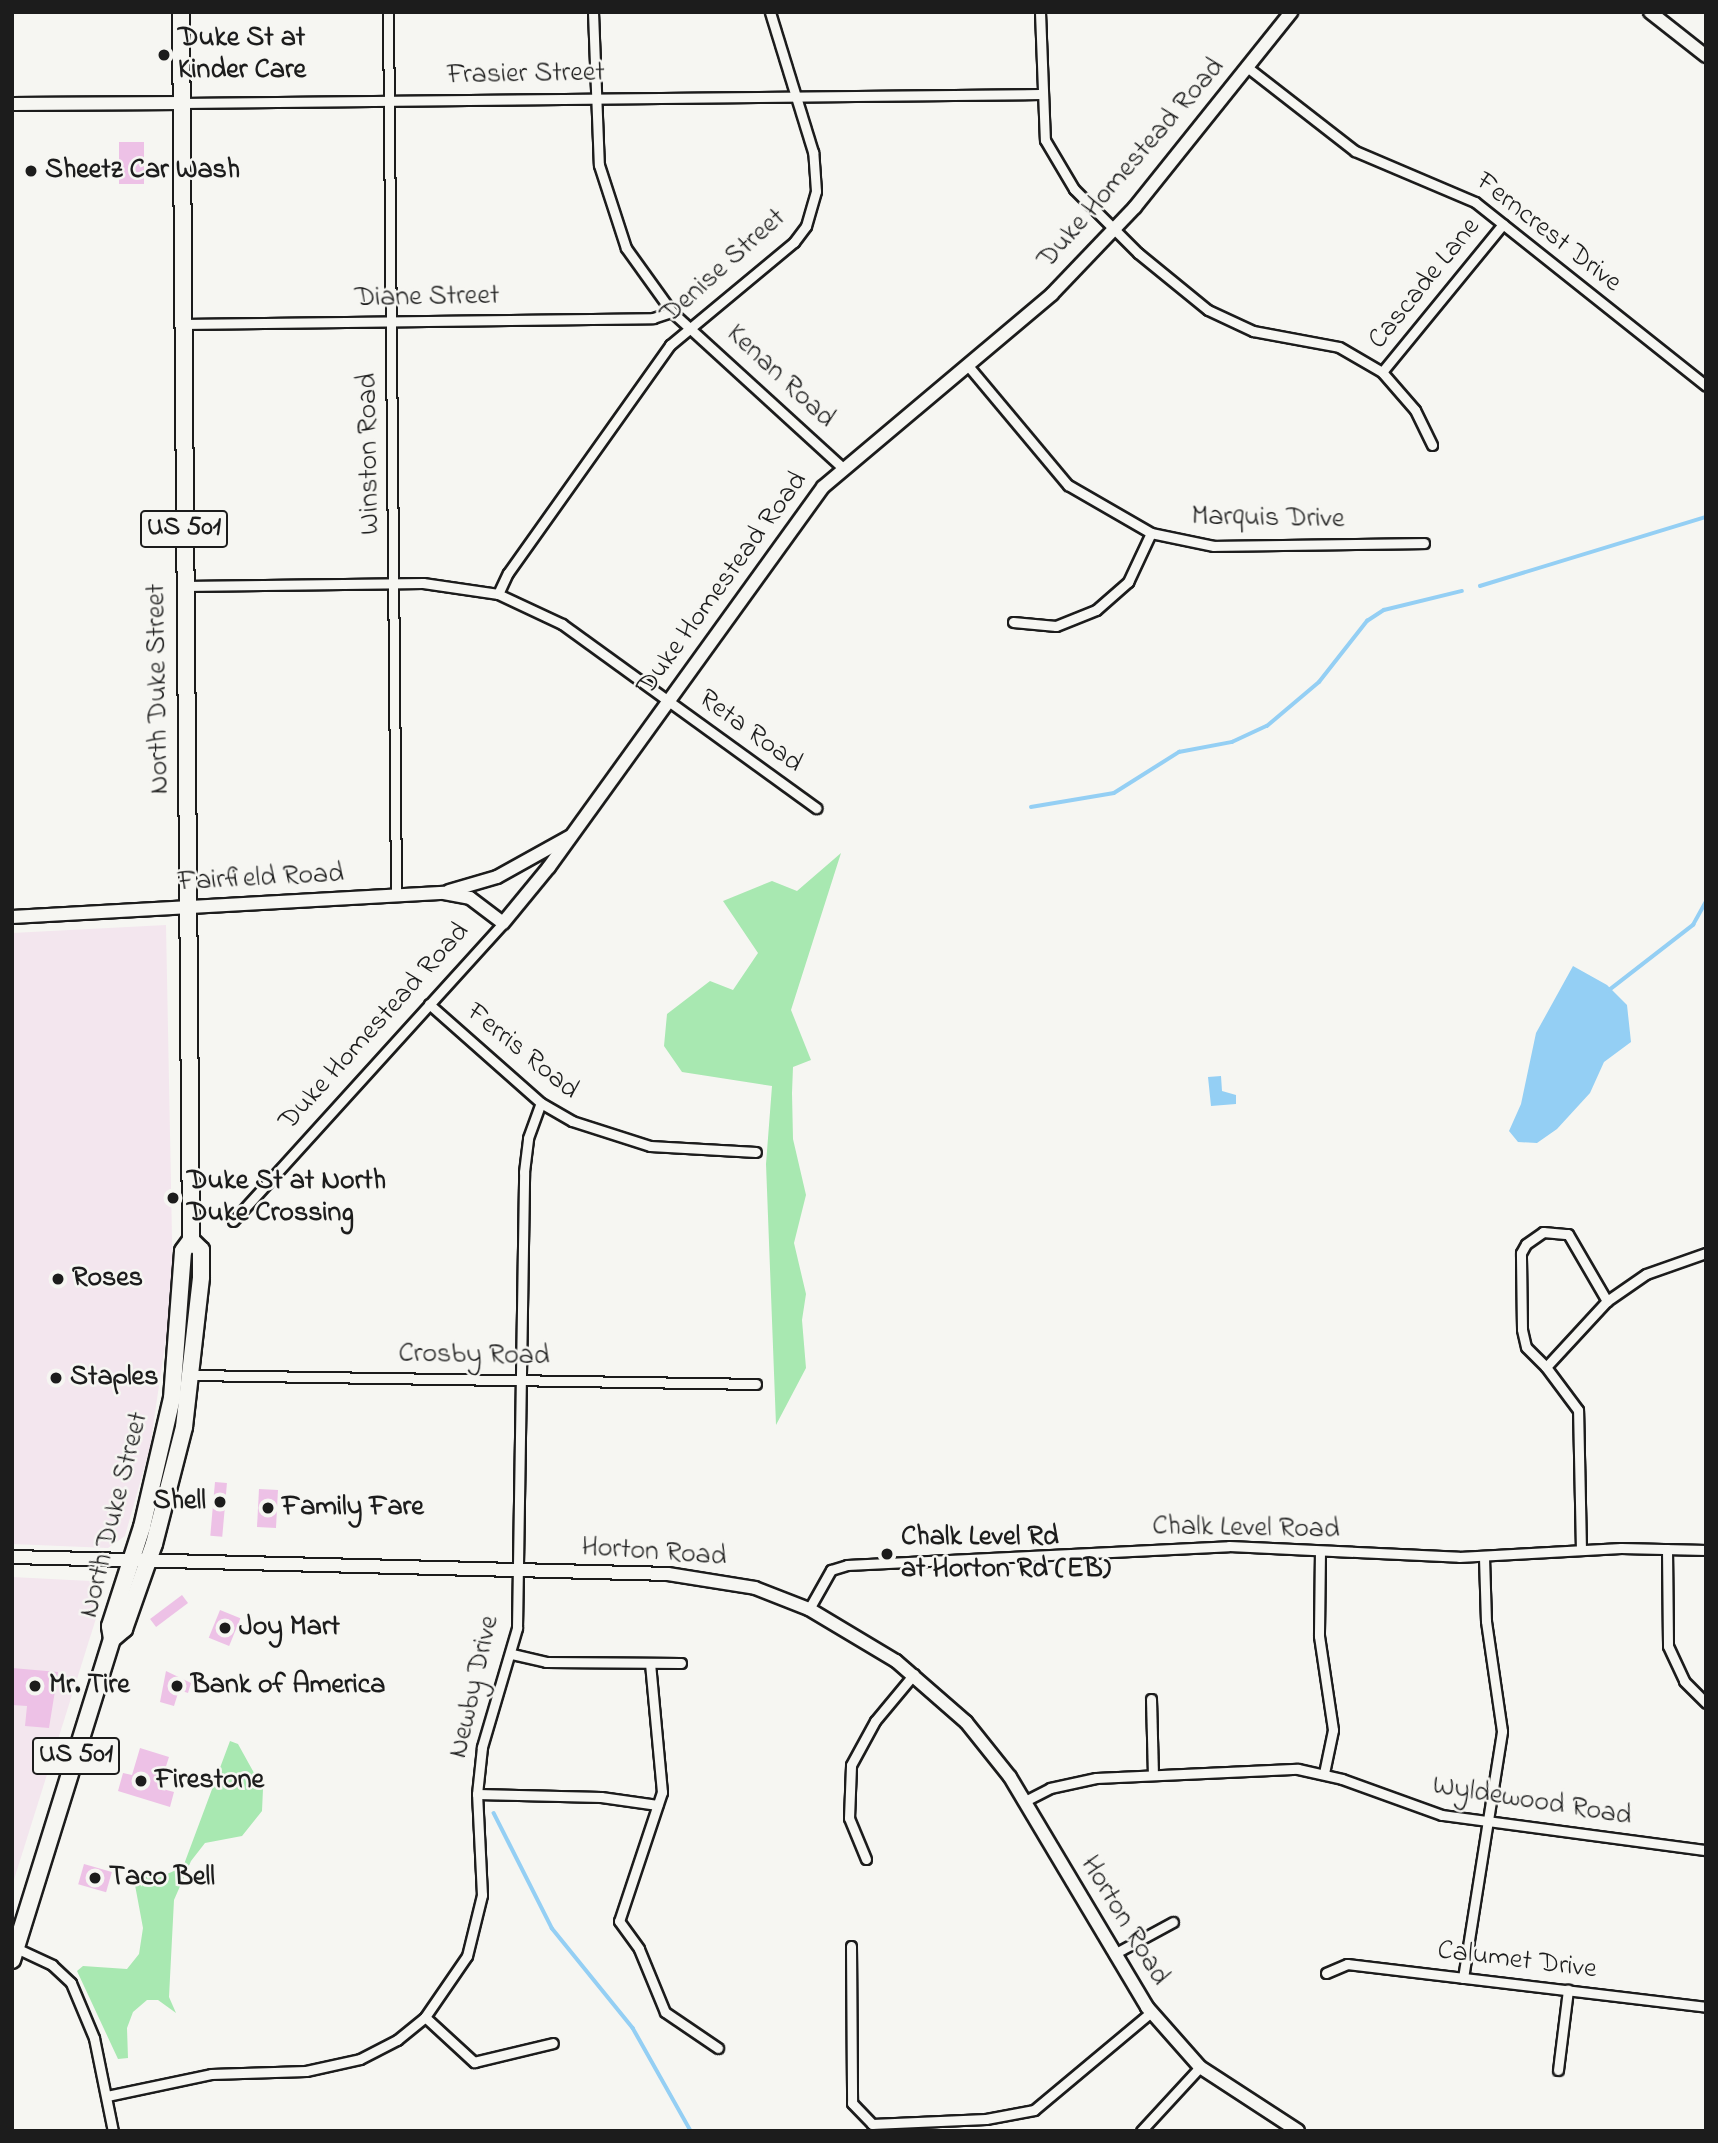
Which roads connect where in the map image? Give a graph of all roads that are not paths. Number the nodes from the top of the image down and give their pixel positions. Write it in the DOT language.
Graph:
graph roads {
  1 [pos="181,12"];
  2 [pos="388,12"];
  3 [pos="593,12"];
  4 [pos="770,12"];
  5 [pos="1040,12"];
  6 [pos="1291,12"];
  7 [pos="1650,12"];
  8 [pos="1706,56"];
  9 [pos="1247,68"];
  10 [pos="1040,94"];
  11 [pos="797,97"];
  12 [pos="593,99"];
  13 [pos="389,101"];
  14 [pos="181,103"];
  15 [pos="12,104"];
  16 [pos="1503,224"];
  17 [pos="1113,230"];
  18 [pos="672,312"];
  19 [pos="391,321"];
  20 [pos="182,324"];
  21 [pos="688,326"];
  22 [pos="970,368"];
  23 [pos="1382,372"];
  24 [pos="1706,386"];
  25 [pos="1432,445"];
  26 [pos="842,467"];
  27 [pos="1151,533"];
  28 [pos="1424,542"];
  29 [pos="394,583"];
  30 [pos="184,586"];
  31 [pos="498,594"];
  32 [pos="1013,622"];
  33 [pos="668,700"];
  34 [pos="816,808"];
  35 [pos="572,835"];
  36 [pos="444,893"];
  37 [pos="396,896"];
  38 [pos="187,908"];
  39 [pos="12,917"];
  40 [pos="503,923"];
  41 [pos="429,1004"];
  42 [pos="541,1104"];
  43 [pos="756,1152"];
  44 [pos="233,1221"];
  45 [pos="191,1240"];
  46 [pos="1706,1253"];
  47 [pos="1607,1301"];
  48 [pos="1546,1367"];
  49 [pos="192,1375"];
  50 [pos="521,1380"];
  51 [pos="755,1384"];
  52 [pos="1581,1549"];
  53 [pos="1667,1549"];
  54 [pos="1706,1550"];
  55 [pos="1320,1551"];
  56 [pos="1484,1556"];
  57 [pos="12,1558"];
  58 [pos="139,1563"];
  59 [pos="518,1570"];
  60 [pos="809,1609"];
  61 [pos="512,1654"];
  62 [pos="650,1663"];
  63 [pos="681,1663"];
  64 [pos="914,1674"];
  65 [pos="1150,1699"];
  66 [pos="1706,1703"];
  67 [pos="1324,1773"];
  68 [pos="1153,1775"];
  69 [pos="477,1794"];
  70 [pos="1025,1801"];
  71 [pos="657,1805"];
  72 [pos="1489,1823"];
  73 [pos="1706,1850"];
  74 [pos="866,1859"];
  75 [pos="1173,1922"];
  76 [pos="851,1947"];
  77 [pos="14,1954"];
  78 [pos="1114,1954"];
  79 [pos="1326,1973"];
  80 [pos="1463,1978"];
  81 [pos="1568,1990"];
  82 [pos="1706,2007"];
  83 [pos="1151,2012"];
  84 [pos="425,2017"];
  85 [pos="553,2043"];
  86 [pos="718,2048"];
  87 [pos="1200,2067"];
  88 [pos="1558,2070"];
  89 [pos="107,2096"];
  90 [pos="113,2131"];
  91 [pos="1141,2131"];
  92 [pos="1298,2131"];
  1 -- 14 [label="highway, North Duke Street / US 501"];
  2 -- 13 [label="street, Winston Road"];
  3 -- 12 [label="street, Kenan Road"];
  4 -- 11 [label="street, Denise Street"];
  5 -- 10 [label="street"];
  6 -- 9 [label="street, Duke Homestead Road"];
  7 -- 8 [label="street"];
  9 -- 16 [label="street, Ferncrest Drive"];
  9 -- 17 [label="street, Duke Homestead Road"];
  10 -- 11 [label="street, Frasier Street"];
  10 -- 17 [label="street"];
  11 -- 12 [label="street, Frasier Street"];
  11 -- 21 [label="street, Denise Street"];
  12 -- 13 [label="street, Frasier Street"];
  12 -- 18 [label="street, Kenan Road"];
  13 -- 14 [label="street, Frasier Street"];
  13 -- 19 [label="street, Winston Road"];
  14 -- 15 [label="street, Frasier Street"];
  14 -- 20 [label="highway, North Duke Street / US 501"];
  16 -- 23 [label="street, Cascade Lane"];
  16 -- 24 [label="street, Ferncrest Drive"];
  17 -- 22 [label="street, Duke Homestead Road"];
  17 -- 23 [label="street"];
  18 -- 19 [label="street, Diane Street"];
  18 -- 21 [label="street, Kenan Road"];
  19 -- 20 [label="street, Diane Street"];
  19 -- 29 [label="street, Winston Road"];
  20 -- 30 [label="highway, North Duke Street / US 501"];
  21 -- 26 [label="street, Kenan Road"];
  21 -- 31 [label="street, Denise Street"];
  22 -- 26 [label="street, Duke Homestead Road"];
  22 -- 27 [label="street, Marquis Drive"];
  23 -- 25 [label="street"];
  26 -- 33 [label="street, Duke Homestead Road"];
  27 -- 28 [label="street, Marquis Drive"];
  27 -- 32 [label="street"];
  29 -- 30 [label="street, Reta Road"];
  29 -- 31 [label="street, Reta Road"];
  29 -- 37 [label="street, Winston Road"];
  30 -- 38 [label="highway, North Duke Street / US 501"];
  31 -- 33 [label="street, Reta Road"];
  33 -- 34 [label="street, Reta Road"];
  33 -- 35 [label="street, Duke Homestead Road"];
  35 -- 36 [label="street"];
  35 -- 40 [label="street, Duke Homestead Road"];
  36 -- 37 [label="street, Fairfield Road"];
  36 -- 40 [label="street, Fairfield Road"];
  37 -- 38 [label="street, Fairfield Road"];
  38 -- 39 [label="street, Fairfield Road"];
  38 -- 45 [label="highway, North Duke Street / US 501"];
  40 -- 41 [label="street, Duke Homestead Road"];
  41 -- 42 [label="street, Ferris Road"];
  41 -- 44 [label="street, Duke Homestead Road"];
  42 -- 43 [label="street, Ferris Road"];
  42 -- 50 [label="street, Newby Drive"];
  45 -- 49 [label="highway, North Duke Street / US 501"];
  45 -- 58 [label="highway, North Duke Street / US 501"];
  46 -- 47 [label="street"];
  47 -- 48 [label="street"];
  47 -- 48 [label="street"];
  48 -- 52 [label="street"];
  49 -- 50 [label="street, Crosby Road"];
  49 -- 58 [label="highway, North Duke Street / US 501"];
  50 -- 51 [label="street, Crosby Road"];
  50 -- 59 [label="street, Newby Drive"];
  52 -- 53 [label="street, Chalk Level Road"];
  52 -- 56 [label="street, Chalk Level Road"];
  53 -- 54 [label="street, Chalk Level Road"];
  53 -- 66 [label="street"];
  55 -- 56 [label="street, Chalk Level Road"];
  55 -- 60 [label="street, Chalk Level Road"];
  55 -- 67 [label="street"];
  56 -- 72 [label="street"];
  57 -- 58 [label="street, Horton Road"];
  58 -- 59 [label="street, Horton Road"];
  58 -- 77 [label="highway, North Duke Street / US 501"];
  59 -- 60 [label="street, Horton Road"];
  59 -- 61 [label="street, Newby Drive"];
  60 -- 64 [label="street, Horton Road"];
  61 -- 62 [label="street"];
  61 -- 69 [label="street, Newby Drive"];
  62 -- 63 [label="street"];
  62 -- 71 [label="street"];
  64 -- 70 [label="street, Horton Road"];
  64 -- 74 [label="street"];
  65 -- 68 [label="street"];
  67 -- 68 [label="street, Wyldewood Road"];
  67 -- 72 [label="street, Wyldewood Road"];
  68 -- 70 [label="street, Wyldewood Road"];
  69 -- 71 [label="street"];
  69 -- 84 [label="street, Newby Drive"];
  70 -- 78 [label="street, Horton Road"];
  71 -- 86 [label="street"];
  72 -- 73 [label="street, Wyldewood Road"];
  72 -- 80 [label="street"];
  75 -- 78 [label="street"];
  76 -- 83 [label="street"];
  77 -- 89 [label="street"];
  78 -- 83 [label="street, Horton Road"];
  79 -- 80 [label="street, Calumet Drive"];
  80 -- 81 [label="street, Calumet Drive"];
  81 -- 82 [label="street, Calumet Drive"];
  81 -- 88 [label="street"];
  83 -- 87 [label="street, Horton Road"];
  84 -- 85 [label="street"];
  84 -- 89 [label="street, Newby Drive"];
  87 -- 91 [label="street"];
  87 -- 92 [label="street, Horton Road"];
  89 -- 90 [label="street"];
}
